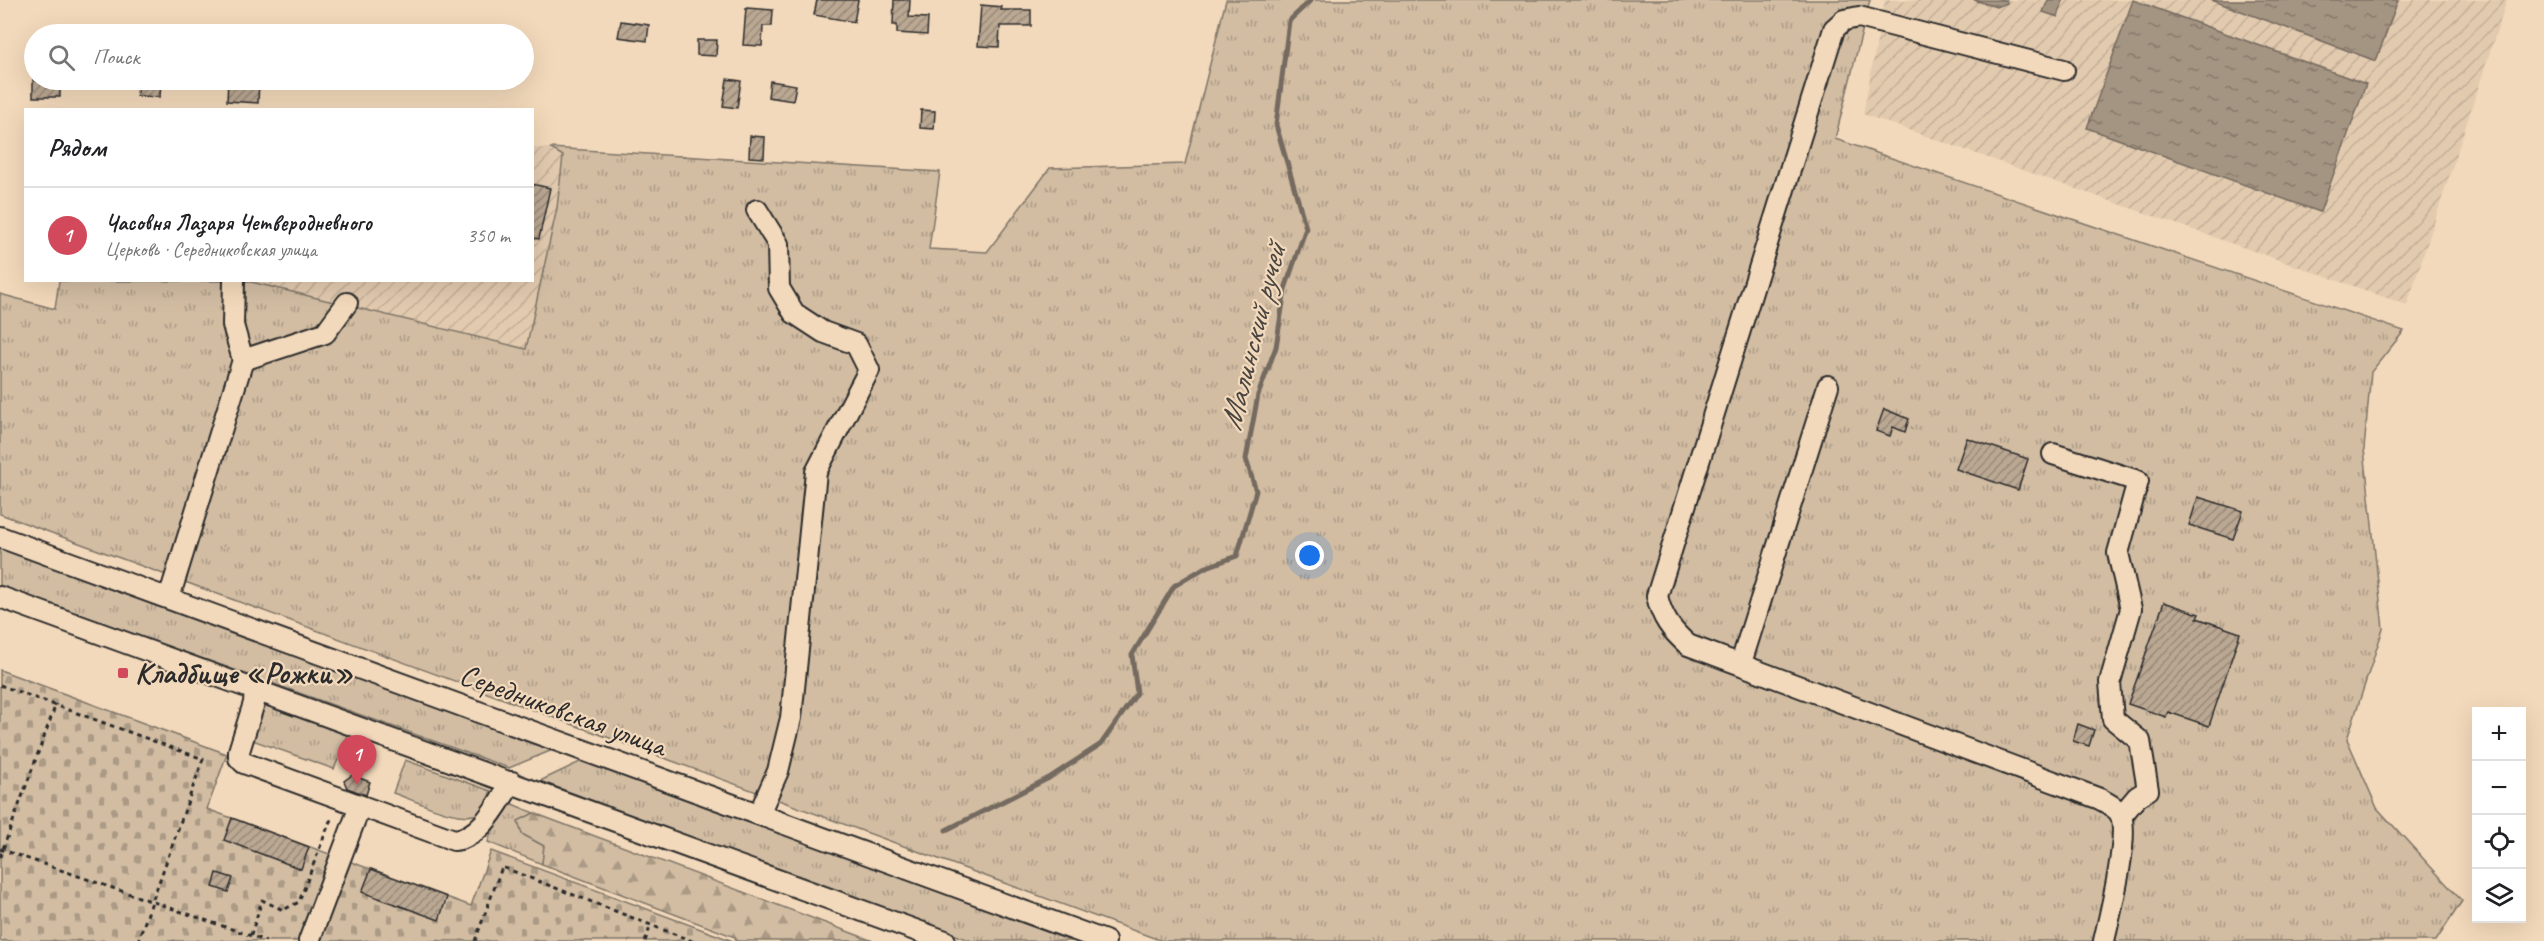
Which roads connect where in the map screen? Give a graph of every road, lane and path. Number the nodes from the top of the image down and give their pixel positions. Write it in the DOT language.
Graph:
graph roads {
  1 [pos="2064,70"];
  2 [pos="757,210"];
  3 [pos="234,282"];
  4 [pos="346,303"];
  5 [pos="243,360"];
  6 [pos="1828,386"];
  7 [pos="2053,454"];
  8 [pos="0,537"];
  9 [pos="0,597"];
  10 [pos="169,598"];
  11 [pos="1741,663"];
  12 [pos="0,685"];
  13 [pos="255,688"];
  14 [pos="56,704"];
  15 [pos="512,782"];
  16 [pos="360,806"];
  17 [pos="759,814"];
  18 [pos="2121,816"];
  19 [pos="1,849"];
  20 [pos="0,857"];
  21 [pos="152,901"];
  22 [pos="651,925"];
  23 [pos="251,935"];
  24 [pos="138,941"];
  25 [pos="266,941"];
  26 [pos="309,941"];
  27 [pos="476,941"];
  28 [pos="645,941"];
  29 [pos="692,941"];
  30 [pos="945,941"];
  31 [pos="1105,941"];
  32 [pos="2104,941"];
  1 -- 11 [label="street"];
  2 -- 17 [label="street"];
  3 -- 5 [label="street"];
  4 -- 5 [label="street"];
  5 -- 10 [label="street"];
  6 -- 11 [label="street"];
  7 -- 18 [label="street"];
  8 -- 10 [label="street, Середниковская улица"];
  9 -- 13 [label="street"];
  10 -- 17 [label="street, Середниковская улица"];
  11 -- 18 [label="street"];
  12 -- 14 [label="path"];
  13 -- 15 [label="street"];
  13 -- 16 [label="street"];
  14 -- 19 [label="path"];
  14 -- 21 [label="path"];
  15 -- 16 [label="street"];
  15 -- 30 [label="street"];
  16 -- 23 [label="path"];
  16 -- 26 [label="street"];
  17 -- 31 [label="street, Середниковская улица"];
  18 -- 32 [label="street"];
  19 -- 20 [label="path"];
  19 -- 21 [label="path"];
  21 -- 23 [label="path"];
  21 -- 24 [label="path"];
  22 -- 27 [label="path"];
  22 -- 28 [label="path"];
  22 -- 29 [label="path"];
  23 -- 25 [label="path"];
}
